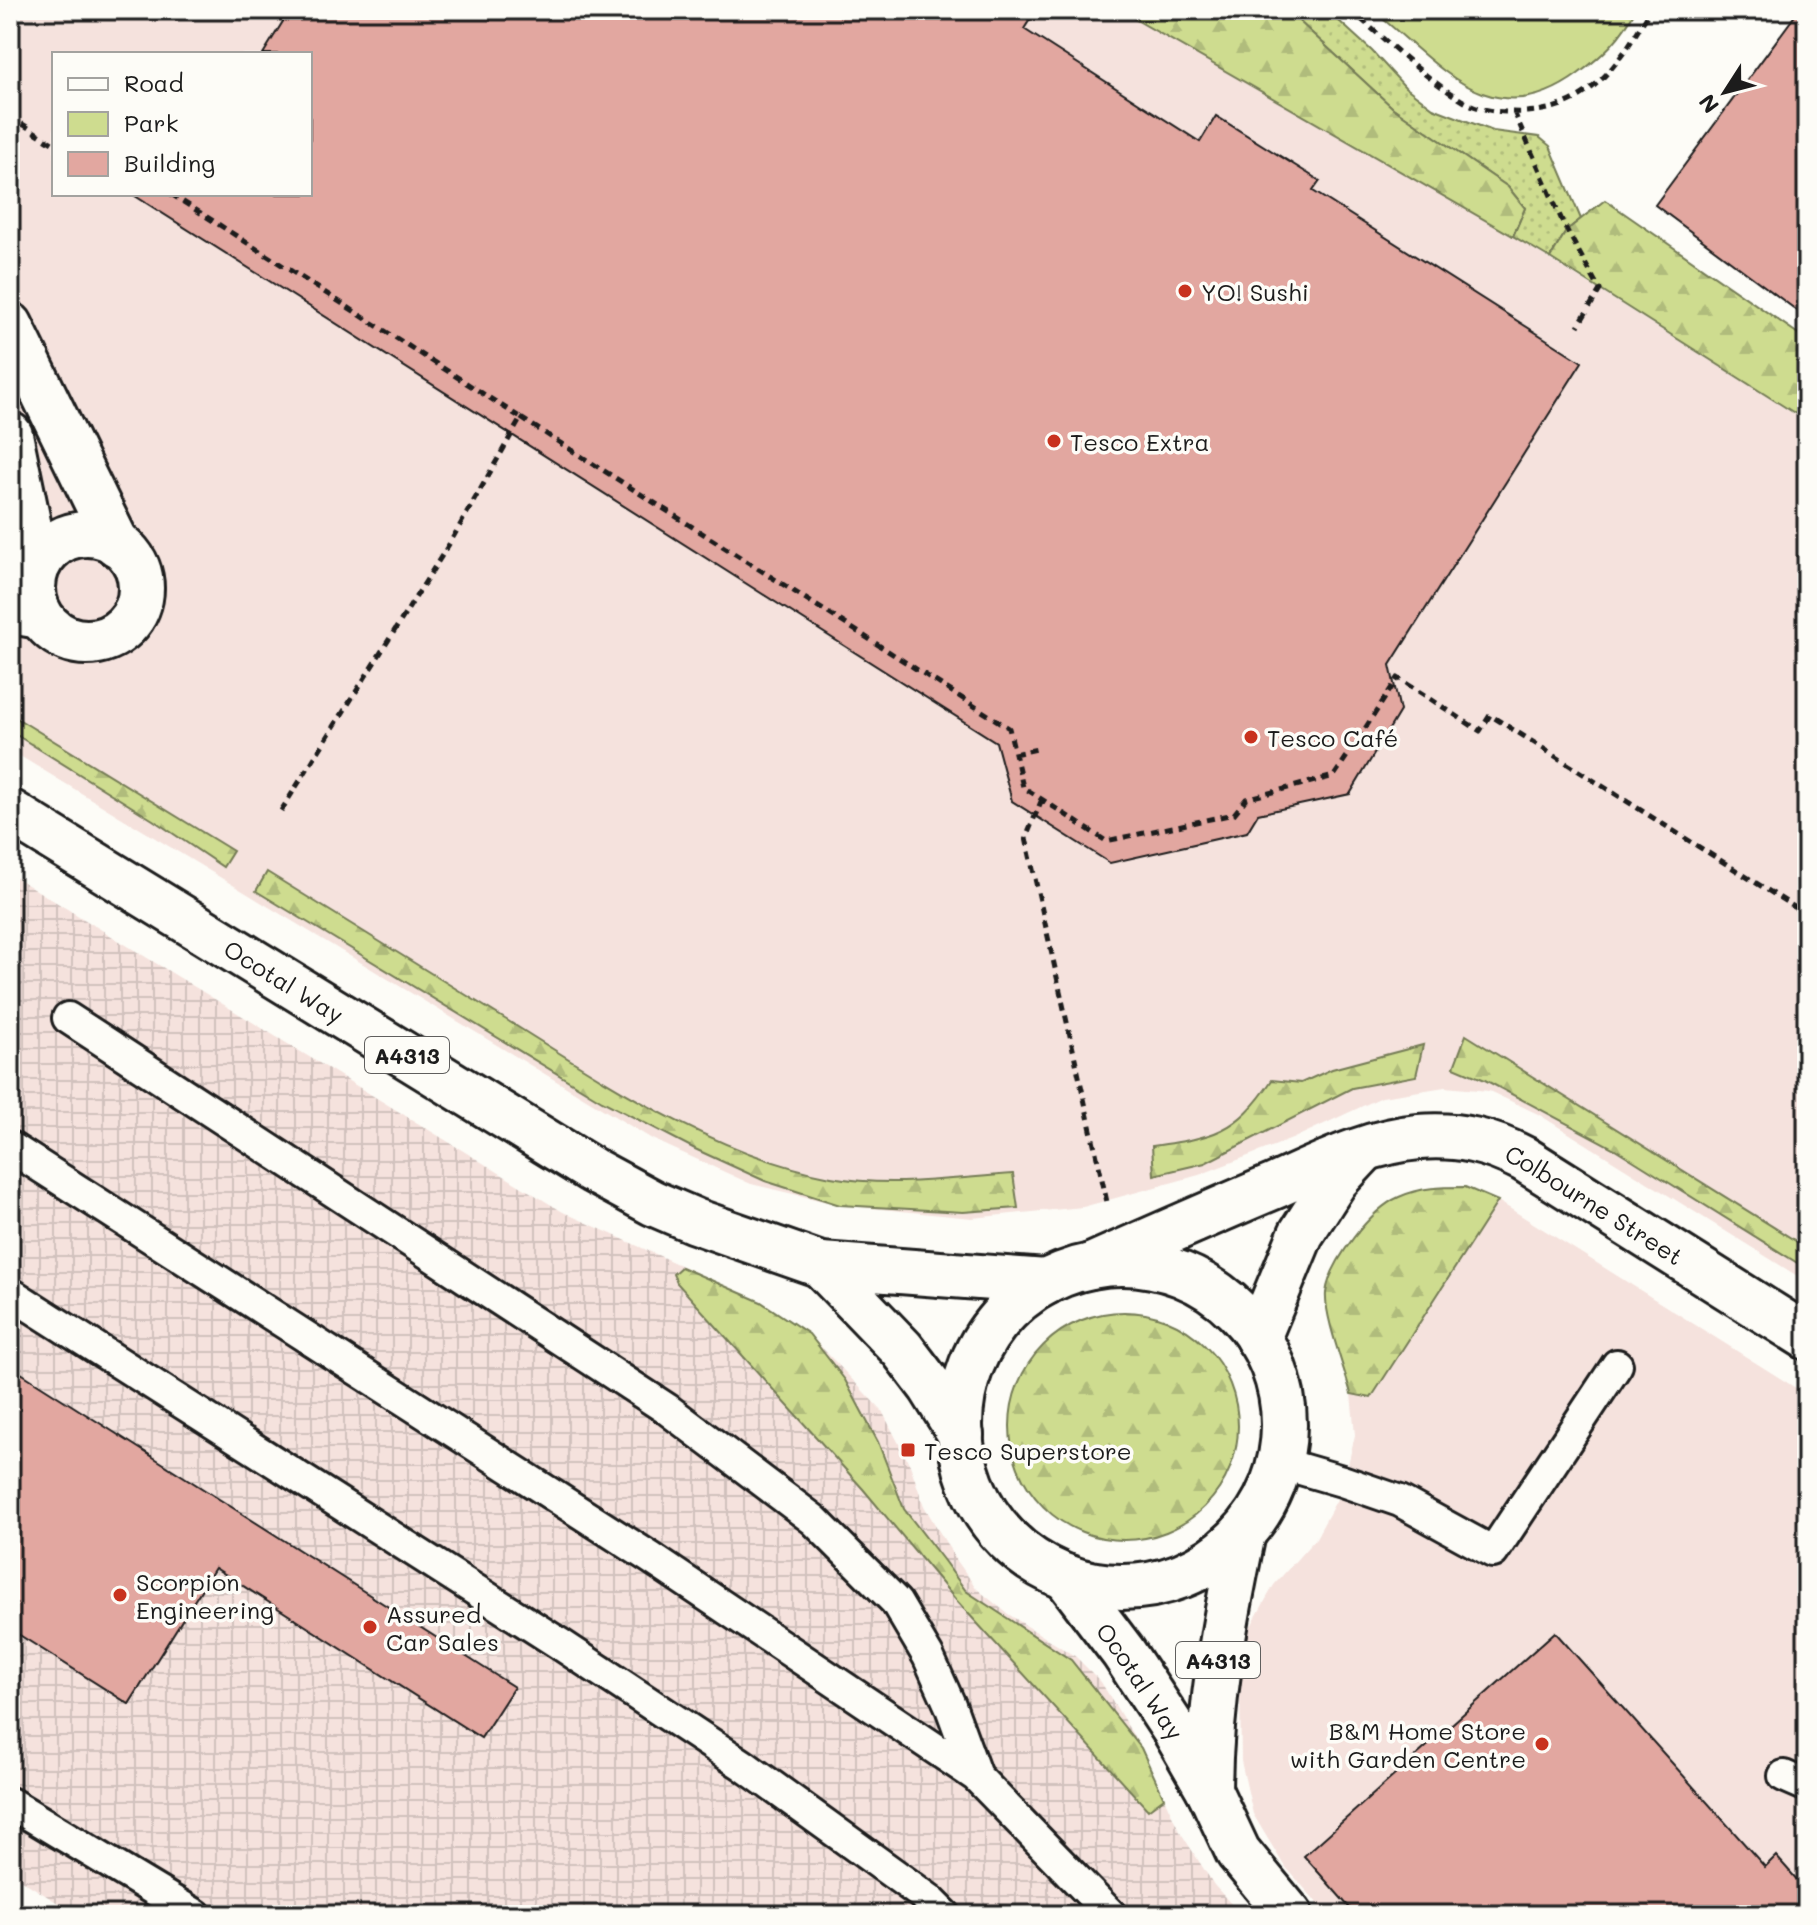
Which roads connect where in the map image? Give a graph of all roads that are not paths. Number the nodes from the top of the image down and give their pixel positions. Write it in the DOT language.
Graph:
graph roads {
  1 [pos="10,325"];
  2 [pos="10,435"];
  3 [pos="117,544"];
  4 [pos="37,566"];
  5 [pos="28,621"];
  6 [pos="10,812"];
  7 [pos="68,1018"];
  8 [pos="10,1147"];
  9 [pos="1364,1150"];
  10 [pos="1105,1260"];
  11 [pos="821,1265"];
  12 [pos="1046,1282"];
  13 [pos="10,1293"];
  14 [pos="1807,1337"];
  15 [pos="1258,1338"];
  16 [pos="1617,1365"];
  17 [pos="961,1435"];
  18 [pos="1280,1463"];
  19 [pos="1243,1533"];
  20 [pos="1066,1577"];
  21 [pos="976,1776"];
  22 [pos="1209,1790"];
  23 [pos="10,1803"];
  24 [pos="196,1915"];
  25 [pos="945,1915"];
  26 [pos="1111,1915"];
  27 [pos="1290,1915"];
  1 -- 3 [label="main road"];
  2 -- 4 [label="main road"];
  3 -- 4 [label="main road"];
  3 -- 5 [label="main road"];
  4 -- 5 [label="main road"];
  6 -- 11 [label="main road, Ocotal Way / A4313"];
  7 -- 21 [label="lane"];
  8 -- 21 [label="lane"];
  9 -- 10 [label="main road, Colbourne Street"];
  9 -- 14 [label="main road, Colbourne Street"];
  9 -- 15 [label="main road"];
  10 -- 12 [label="main road, A4313"];
  10 -- 15 [label="main road, A4313"];
  11 -- 12 [label="main road, Ocotal Way / A4313"];
  11 -- 17 [label="main road, Ocotal Way / A4313"];
  12 -- 17 [label="main road, A4313"];
  13 -- 25 [label="lane"];
  15 -- 18 [label="main road, A4313"];
  16 -- 18 [label="lane"];
  17 -- 20 [label="main road, A4313"];
  18 -- 19 [label="main road, A4313"];
  19 -- 20 [label="main road, A4313"];
  19 -- 22 [label="main road, Ocotal Way / A4313"];
  20 -- 22 [label="main road, Ocotal Way / A4313"];
  21 -- 26 [label="lane"];
  22 -- 27 [label="main road, Ocotal Way / A4313"];
  23 -- 24 [label="lane"];
}
